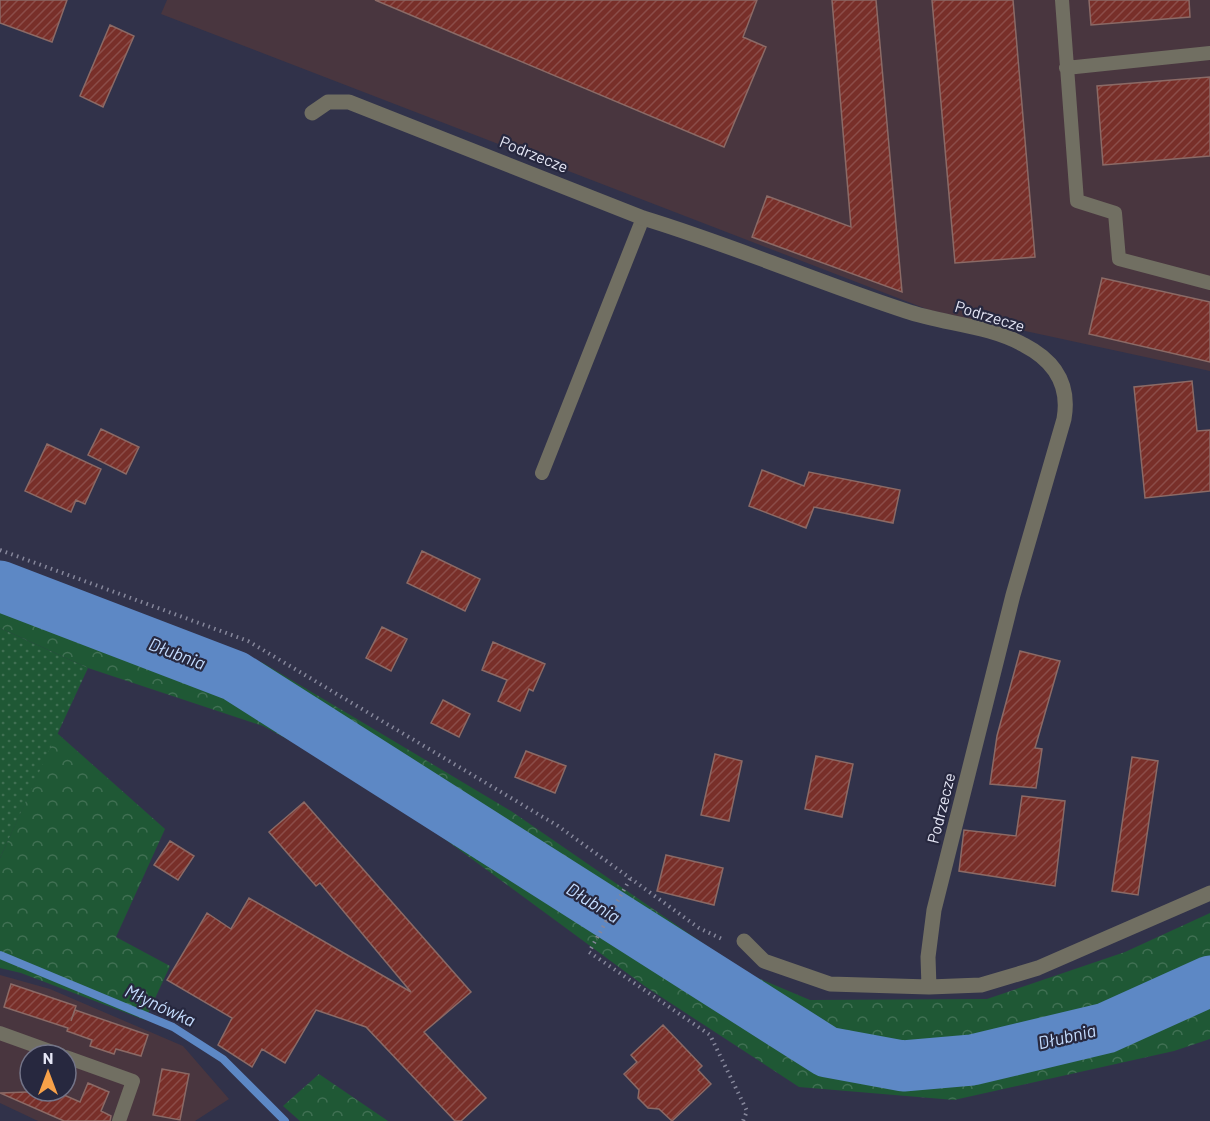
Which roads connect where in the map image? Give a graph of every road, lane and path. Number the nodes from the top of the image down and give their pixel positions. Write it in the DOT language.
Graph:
graph roads {
  1 [pos="1062,0"];
  2 [pos="1210,53"];
  3 [pos="1066,68"];
  4 [pos="312,114"];
  5 [pos="643,218"];
  6 [pos="1210,283"];
  7 [pos="542,473"];
  8 [pos="0,550"];
  9 [pos="630,879"];
  10 [pos="1210,893"];
  11 [pos="744,941"];
  12 [pos="929,987"];
  13 [pos="0,1033"];
  14 [pos="28,1043"];
  15 [pos="78,1061"];
  16 [pos="119,1121"];
  17 [pos="743,1121"];
  1 -- 3 [label="lane"];
  2 -- 3 [label="lane"];
  3 -- 6 [label="lane"];
  4 -- 5 [label="street, Podrzecze"];
  5 -- 7 [label="lane"];
  5 -- 12 [label="street, Podrzecze"];
  8 -- 9 [label="path"];
  9 -- 11 [label="path"];
  9 -- 17 [label="path"];
  10 -- 12 [label="street"];
  11 -- 12 [label="street"];
  13 -- 14 [label="lane"];
  15 -- 16 [label="lane"];
}
